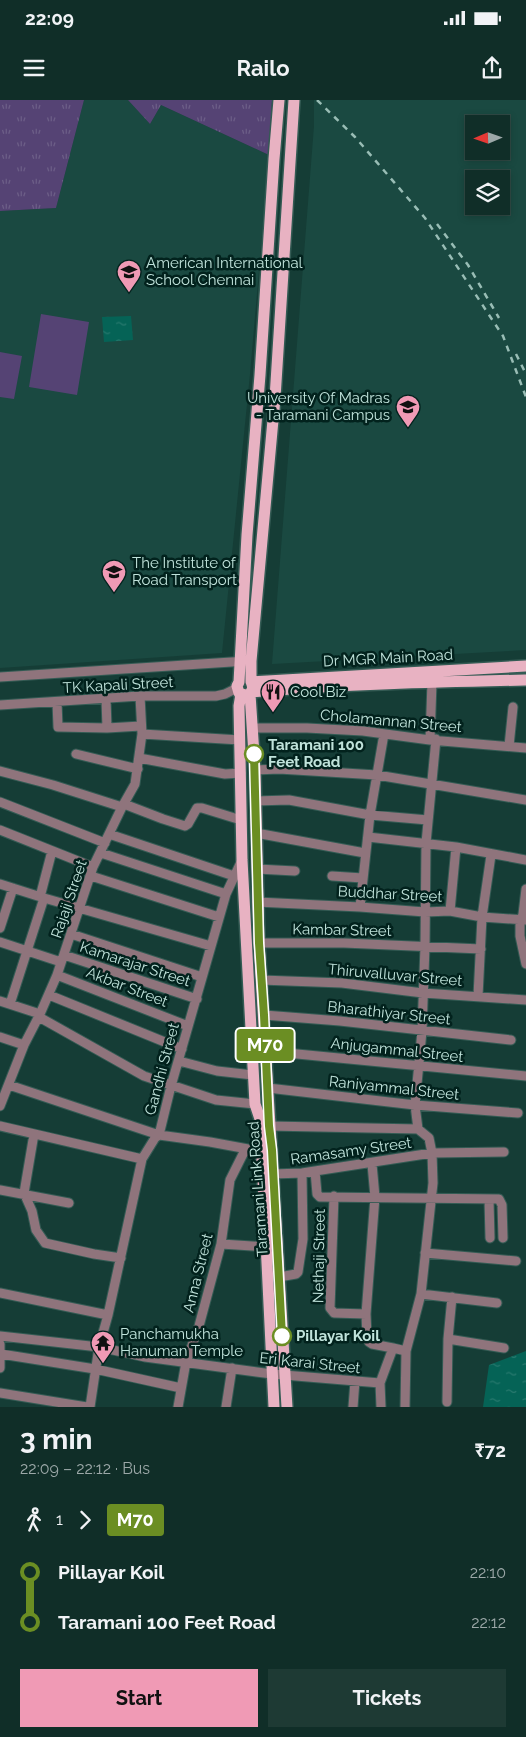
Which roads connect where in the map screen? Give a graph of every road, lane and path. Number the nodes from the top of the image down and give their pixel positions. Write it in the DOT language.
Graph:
graph roads {
  1 [pos="279,100"];
  2 [pos="294,100"];
  3 [pos="239,661"];
  4 [pos="251,661"];
  5 [pos="526,666"];
  6 [pos="0,677"];
  7 [pos="526,680"];
  8 [pos="432,682"];
  9 [pos="246,688"];
  10 [pos="140,696"];
  11 [pos="106,699"];
  12 [pos="57,702"];
  13 [pos="0,705"];
  14 [pos="514,707"];
  15 [pos="107,728"];
  16 [pos="253,728"];
  17 [pos="141,730"];
  18 [pos="384,734"];
  19 [pos="433,739"];
  20 [pos="240,740"];
  21 [pos="509,746"];
  22 [pos="526,748"];
  23 [pos="76,754"];
  24 [pos="139,758"];
  25 [pos="138,769"];
  26 [pos="255,770"];
  27 [pos="0,771"];
  28 [pos="241,773"];
  29 [pos="377,776"];
  30 [pos="432,784"];
  31 [pos="526,800"];
  32 [pos="255,801"];
  33 [pos="0,802"];
  34 [pos="123,805"];
  35 [pos="370,815"];
  36 [pos="241,820"];
  37 [pos="428,820"];
  38 [pos="0,830"];
  39 [pos="256,833"];
  40 [pos="109,834"];
  41 [pos="368,837"];
  42 [pos="105,843"];
  43 [pos="426,843"];
  44 [pos="456,847"];
  45 [pos="52,851"];
  46 [pos="101,853"];
  47 [pos="365,853"];
  48 [pos="491,855"];
  49 [pos="242,860"];
  50 [pos="526,860"];
  51 [pos="257,869"];
  52 [pos="295,871"];
  53 [pos="92,872"];
  54 [pos="234,876"];
  55 [pos="332,876"];
  56 [pos="363,878"];
  57 [pos="0,884"];
  58 [pos="13,888"];
  59 [pos="526,889"];
  60 [pos="226,894"];
  61 [pos="42,897"];
  62 [pos="257,902"];
  63 [pos="360,906"];
  64 [pos="79,908"];
  65 [pos="450,911"];
  66 [pos="425,912"];
  67 [pos="219,917"];
  68 [pos="482,917"];
  69 [pos="523,920"];
  70 [pos="0,928"];
  71 [pos="72,934"];
  72 [pos="0,942"];
  73 [pos="259,943"];
  74 [pos="211,946"];
  75 [pos="425,946"];
  76 [pos="481,949"];
  77 [pos="26,951"];
  78 [pos="63,959"];
  79 [pos="526,964"];
  80 [pos="57,975"];
  81 [pos="202,977"];
  82 [pos="261,980"];
  83 [pos="423,993"];
  84 [pos="49,995"];
  85 [pos="478,996"];
  86 [pos="197,999"];
  87 [pos="526,1000"];
  88 [pos="0,1001"];
  89 [pos="10,1004"];
  90 [pos="40,1015"];
  91 [pos="264,1015"];
  92 [pos="188,1026"];
  93 [pos="422,1031"];
  94 [pos="0,1037"];
  95 [pos="511,1040"];
  96 [pos="24,1045"];
  97 [pos="182,1049"];
  98 [pos="266,1051"];
  99 [pos="179,1061"];
  100 [pos="419,1066"];
  101 [pos="252,1076"];
  102 [pos="526,1076"];
  103 [pos="9,1085"];
  104 [pos="171,1086"];
  105 [pos="268,1088"];
  106 [pos="255,1104"];
  107 [pos="415,1105"];
  108 [pos="0,1106"];
  109 [pos="518,1113"];
  110 [pos="0,1126"];
  111 [pos="269,1126"];
  112 [pos="418,1129"];
  113 [pos="34,1134"];
  114 [pos="159,1135"];
  115 [pos="248,1149"];
  116 [pos="267,1150"];
  117 [pos="504,1152"];
  118 [pos="432,1154"];
  119 [pos="142,1159"];
  120 [pos="372,1164"];
  121 [pos="315,1171"];
  122 [pos="302,1173"];
  123 [pos="273,1174"];
  124 [pos="0,1190"];
  125 [pos="24,1194"];
  126 [pos="334,1196"];
  127 [pos="375,1197"];
  128 [pos="430,1198"];
  129 [pos="489,1200"];
  130 [pos="69,1203"];
  131 [pos="490,1238"];
  132 [pos="503,1238"];
  133 [pos="221,1244"];
  134 [pos="268,1247"];
  135 [pos="425,1253"];
  136 [pos="121,1258"];
  137 [pos="516,1260"];
  138 [pos="279,1277"];
  139 [pos="0,1292"];
  140 [pos="421,1294"];
  141 [pos="452,1297"];
  142 [pos="497,1303"];
  143 [pos="366,1314"];
  144 [pos="108,1315"];
  145 [pos="0,1336"];
  146 [pos="448,1339"];
  147 [pos="0,1344"];
  148 [pos="99,1346"];
  149 [pos="392,1348"];
  150 [pos="504,1348"];
  151 [pos="406,1351"];
  152 [pos="1,1354"];
  153 [pos="186,1362"];
  154 [pos="0,1368"];
  155 [pos="232,1368"];
  156 [pos="95,1369"];
  157 [pos="272,1374"];
  158 [pos="284,1374"];
  159 [pos="355,1381"];
  160 [pos="380,1383"];
  161 [pos="181,1388"];
  162 [pos="0,1393"];
  163 [pos="448,1402"];
  164 [pos="88,1407"];
  165 [pos="178,1407"];
  166 [pos="226,1407"];
  167 [pos="274,1407"];
  168 [pos="287,1407"];
  169 [pos="353,1407"];
  170 [pos="381,1407"];
  171 [pos="405,1407"];
  1 -- 3 [label="main road"];
  2 -- 4 [label="main road"];
  3 -- 4 [label="street"];
  3 -- 6 [label="street"];
  3 -- 9 [label="main road"];
  4 -- 9 [label="main road"];
  5 -- 9 [label="main road, Dr MGR Main Road"];
  7 -- 8 [label="main road, Dr MGR Main Road"];
  8 -- 9 [label="main road, Dr MGR Main Road"];
  8 -- 19 [label="street"];
  9 -- 10 [label="street, TK Kapali Street"];
  9 -- 16 [label="main road, Taramani Link Road"];
  9 -- 20 [label="main road, Taramani Link Road"];
  10 -- 11 [label="street, TK Kapali Street"];
  10 -- 17 [label="street, Rajaji Street"];
  11 -- 12 [label="street, TK Kapali Street"];
  11 -- 15 [label="street"];
  12 -- 13 [label="street, TK Kapali Street"];
  12 -- 15 [label="street"];
  14 -- 21 [label="street"];
  15 -- 17 [label="street"];
  16 -- 18 [label="street, Cholamannan Street"];
  16 -- 26 [label="main road, Taramani Link Road"];
  17 -- 20 [label="street"];
  17 -- 24 [label="street, Rajaji Street"];
  18 -- 19 [label="street, Cholamannan Street"];
  18 -- 29 [label="street"];
  19 -- 21 [label="street, Cholamannan Street"];
  19 -- 30 [label="street"];
  20 -- 28 [label="main road, Taramani Link Road"];
  21 -- 22 [label="street, Cholamannan Street"];
  23 -- 25 [label="street"];
  24 -- 25 [label="street, Rajaji Street"];
  24 -- 28 [label="street"];
  25 -- 34 [label="street, Rajaji Street"];
  26 -- 29 [label="street"];
  26 -- 32 [label="main road, Taramani Link Road"];
  27 -- 34 [label="street"];
  28 -- 36 [label="main road, Taramani Link Road"];
  29 -- 30 [label="street"];
  29 -- 35 [label="street"];
  30 -- 31 [label="street"];
  30 -- 37 [label="street"];
  32 -- 35 [label="street"];
  32 -- 39 [label="main road, Taramani Link Road"];
  33 -- 42 [label="street"];
  34 -- 36 [label="street"];
  34 -- 40 [label="street, Rajaji Street"];
  35 -- 37 [label="street"];
  35 -- 41 [label="street"];
  36 -- 49 [label="main road, Taramani Link Road"];
  37 -- 43 [label="street"];
  38 -- 45 [label="street"];
  39 -- 47 [label="street"];
  39 -- 51 [label="main road, Taramani Link Road"];
  40 -- 42 [label="street, Rajaji Street"];
  40 -- 54 [label="street"];
  41 -- 43 [label="street"];
  41 -- 47 [label="street"];
  42 -- 46 [label="street, Rajaji Street"];
  43 -- 44 [label="street"];
  43 -- 66 [label="street"];
  44 -- 48 [label="street"];
  44 -- 65 [label="street"];
  45 -- 53 [label="street"];
  45 -- 61 [label="street"];
  46 -- 53 [label="street, Rajaji Street"];
  46 -- 60 [label="street"];
  47 -- 56 [label="street"];
  48 -- 50 [label="street"];
  48 -- 68 [label="street"];
  49 -- 54 [label="street, Gandhi Street"];
  49 -- 101 [label="main road, Taramani Link Road"];
  51 -- 52 [label="street"];
  51 -- 62 [label="main road, Taramani Link Road"];
  53 -- 64 [label="street, Rajaji Street"];
  53 -- 67 [label="street"];
  54 -- 60 [label="street, Gandhi Street"];
  55 -- 56 [label="street"];
  56 -- 63 [label="street"];
  57 -- 58 [label="street"];
  58 -- 61 [label="street"];
  58 -- 70 [label="street"];
  59 -- 69 [label="street"];
  60 -- 67 [label="street, Gandhi Street"];
  61 -- 64 [label="street"];
  61 -- 77 [label="street"];
  62 -- 63 [label="street, Buddhar Street"];
  62 -- 73 [label="main road, Taramani Link Road"];
  63 -- 66 [label="street, Buddhar Street"];
  64 -- 71 [label="street, Rajaji Street"];
  64 -- 74 [label="street"];
  65 -- 66 [label="street, Buddhar Street"];
  65 -- 68 [label="street, Buddhar Street"];
  66 -- 75 [label="street"];
  67 -- 74 [label="street, Gandhi Street"];
  68 -- 69 [label="street, Buddhar Street"];
  68 -- 76 [label="street"];
  69 -- 79 [label="street"];
  71 -- 78 [label="street, Rajaji Street"];
  71 -- 81 [label="street"];
  72 -- 77 [label="street, Kamarajar Street"];
  73 -- 75 [label="street, Kambar Street"];
  73 -- 82 [label="main road, Taramani Link Road"];
  74 -- 81 [label="street, Gandhi Street"];
  75 -- 76 [label="street, Kambar Street"];
  75 -- 83 [label="street"];
  76 -- 85 [label="street"];
  77 -- 78 [label="street, Kamarajar Street"];
  77 -- 89 [label="street"];
  78 -- 80 [label="street, Rajaji Street"];
  78 -- 86 [label="street, Kamarajar Street"];
  80 -- 84 [label="street, Rajaji Street"];
  80 -- 92 [label="street, Akbar Street"];
  81 -- 86 [label="street, Gandhi Street"];
  82 -- 83 [label="street, Thiruvalluvar Street"];
  82 -- 91 [label="main road, Taramani Link Road"];
  83 -- 85 [label="street, Thiruvalluvar Street"];
  83 -- 93 [label="street"];
  84 -- 90 [label="street, Rajaji Street"];
  84 -- 97 [label="street"];
  85 -- 87 [label="street, Thiruvalluvar Street"];
  86 -- 92 [label="street, Gandhi Street"];
  88 -- 89 [label="street"];
  89 -- 90 [label="street"];
  90 -- 96 [label="street, Rajaji Street"];
  90 -- 104 [label="street"];
  91 -- 93 [label="street, Bharathiyar Street"];
  91 -- 98 [label="main road, Taramani Link Road"];
  92 -- 97 [label="street, Gandhi Street"];
  93 -- 95 [label="street, Bharathiyar Street"];
  93 -- 100 [label="street"];
  94 -- 96 [label="street"];
  96 -- 103 [label="street, Rajaji Street"];
  97 -- 99 [label="street, Gandhi Street"];
  98 -- 100 [label="street, Anjugammal Street"];
  98 -- 105 [label="main road, Taramani Link Road"];
  99 -- 101 [label="street"];
  99 -- 104 [label="street, Gandhi Street"];
  100 -- 102 [label="street, Anjugammal Street"];
  100 -- 107 [label="street"];
  101 -- 106 [label="main road, Taramani Link Road"];
  103 -- 108 [label="street, Rajaji Street"];
  103 -- 114 [label="street"];
  104 -- 106 [label="street"];
  104 -- 114 [label="street, Gandhi Street"];
  105 -- 107 [label="street, Raniyammal Street"];
  105 -- 111 [label="main road, Taramani Link Road"];
  106 -- 116 [label="main road, Taramani Link Road"];
  107 -- 109 [label="street, Raniyammal Street"];
  107 -- 112 [label="street"];
  110 -- 113 [label="street"];
  111 -- 112 [label="street"];
  111 -- 116 [label="main road, Taramani Link Road"];
  112 -- 118 [label="street"];
  113 -- 119 [label="street"];
  113 -- 125 [label="street"];
  114 -- 115 [label="street"];
  114 -- 119 [label="street, Gandhi Street"];
  115 -- 116 [label="street"];
  115 -- 133 [label="street, Anna Street"];
  116 -- 123 [label="main road, Taramani Link Road"];
  116 -- 134 [label="main road, Taramani Link Road"];
  117 -- 118 [label="street, Ramasamy Street"];
  118 -- 120 [label="street, Ramasamy Street"];
  118 -- 128 [label="street"];
  119 -- 136 [label="street, Gandhi Street"];
  120 -- 121 [label="street, Ramasamy Street"];
  120 -- 127 [label="street"];
  121 -- 122 [label="street, Ramasamy Street"];
  121 -- 126 [label="street"];
  122 -- 123 [label="street, Ramasamy Street"];
  122 -- 138 [label="street"];
  123 -- 138 [label="main road, Taramani Link Road"];
  124 -- 125 [label="street"];
  125 -- 130 [label="street"];
  125 -- 136 [label="street"];
  126 -- 127 [label="street"];
  126 -- 143 [label="street, Nethaji Street"];
  127 -- 128 [label="street"];
  127 -- 143 [label="street"];
  128 -- 129 [label="street"];
  128 -- 135 [label="street"];
  129 -- 131 [label="street"];
  129 -- 132 [label="street"];
  133 -- 134 [label="street"];
  133 -- 153 [label="street, Anna Street"];
  134 -- 157 [label="main road, Taramani Link Road"];
  135 -- 137 [label="street"];
  135 -- 140 [label="street"];
  136 -- 144 [label="street, Gandhi Street"];
  138 -- 158 [label="main road, Taramani Link Road"];
  139 -- 144 [label="street"];
  140 -- 141 [label="street"];
  140 -- 151 [label="street"];
  141 -- 142 [label="street"];
  141 -- 146 [label="street"];
  143 -- 149 [label="street"];
  144 -- 148 [label="street, Gandhi Street"];
  145 -- 148 [label="street, Eri Karai Street"];
  146 -- 150 [label="street"];
  146 -- 163 [label="street"];
  147 -- 152 [label="street"];
  148 -- 153 [label="street, Eri Karai Street"];
  148 -- 156 [label="street, Gandhi Street"];
  149 -- 151 [label="street"];
  149 -- 160 [label="street"];
  151 -- 171 [label="street"];
  152 -- 154 [label="street"];
  152 -- 156 [label="street"];
  153 -- 155 [label="street, Eri Karai Street"];
  153 -- 161 [label="street, Anna Street"];
  155 -- 157 [label="street, Eri Karai Street"];
  155 -- 166 [label="street"];
  156 -- 161 [label="street"];
  156 -- 164 [label="street, Gandhi Street"];
  157 -- 158 [label="street, Eri Karai Street"];
  157 -- 167 [label="main road, Taramani Link Road"];
  158 -- 159 [label="street, Eri Karai Street"];
  158 -- 168 [label="main road, Taramani Link Road"];
  159 -- 160 [label="street, Eri Karai Street"];
  159 -- 169 [label="street"];
  160 -- 170 [label="street"];
  161 -- 165 [label="street, Anna Street"];
  162 -- 164 [label="street"];
}
